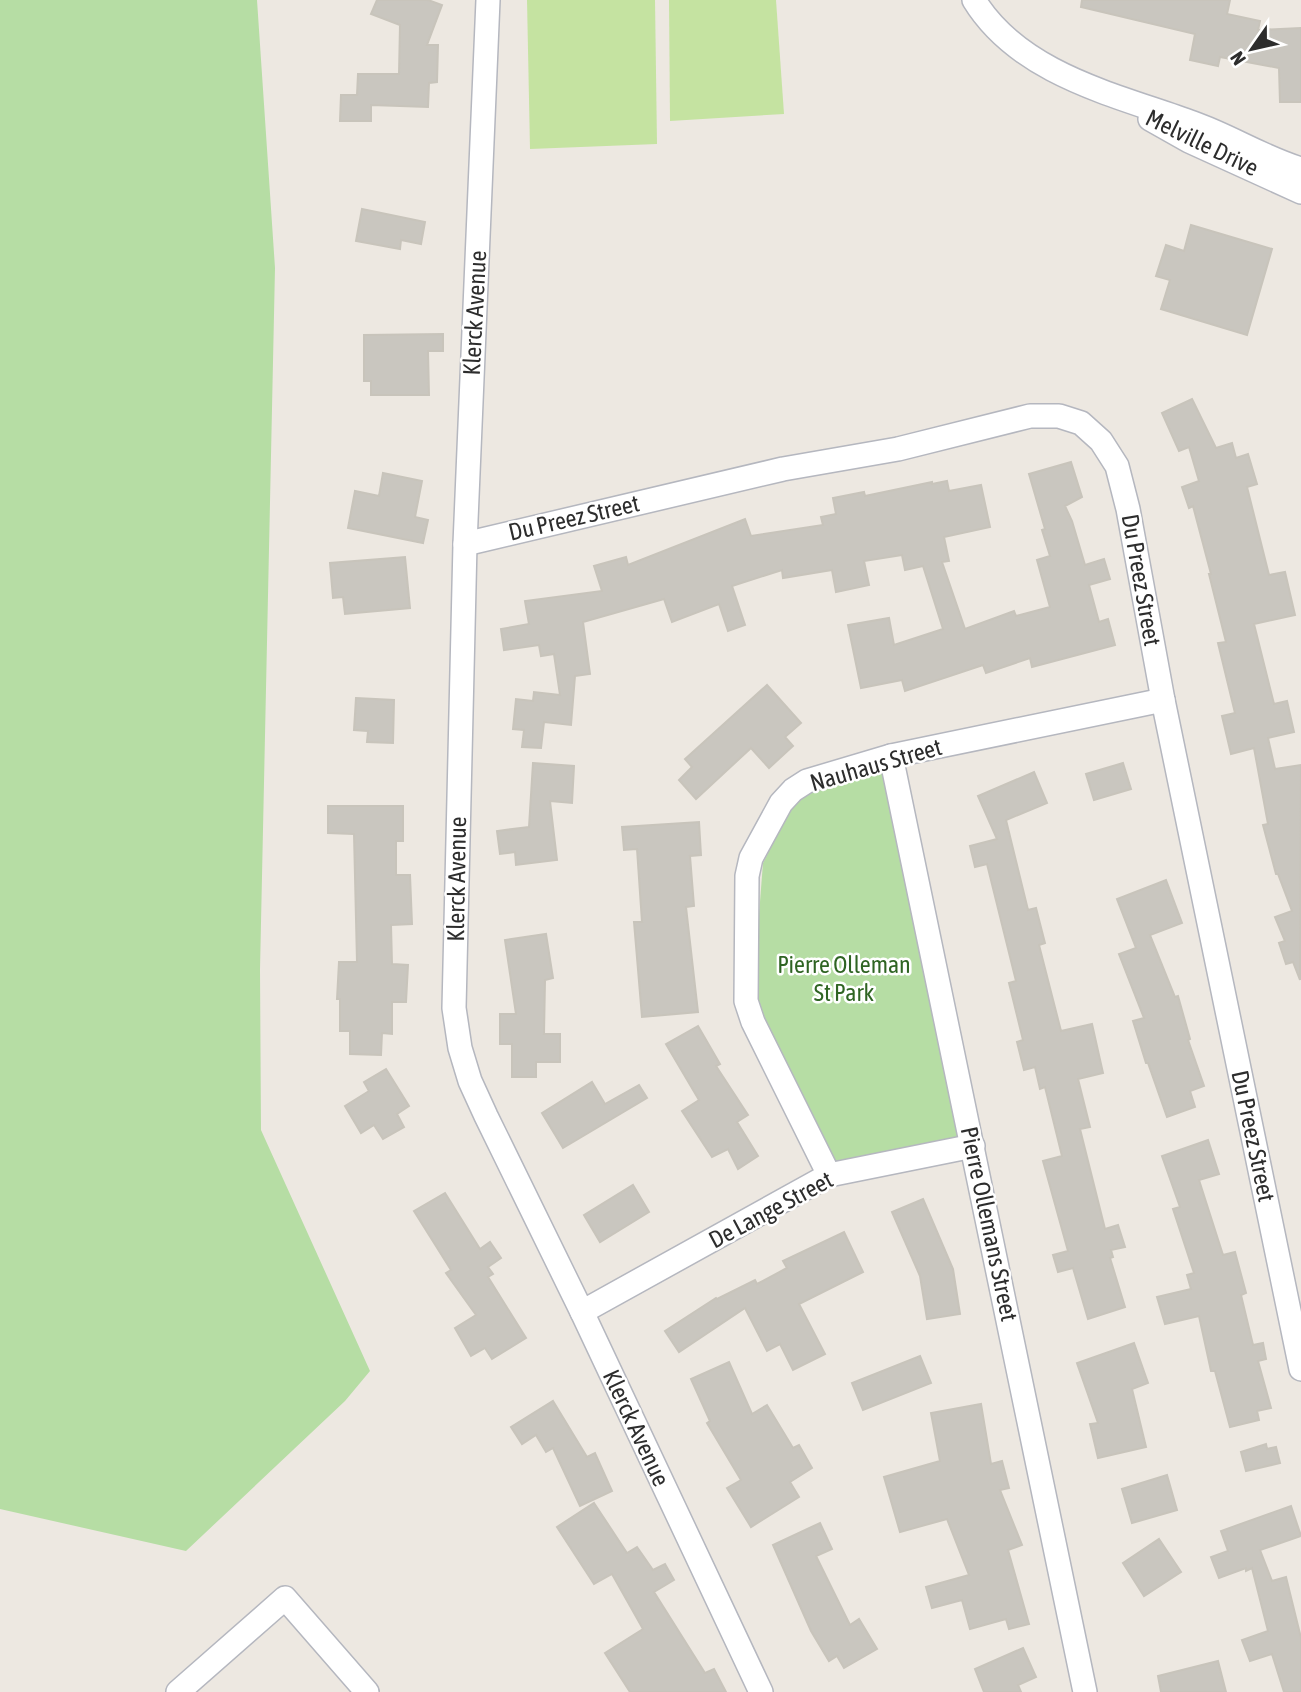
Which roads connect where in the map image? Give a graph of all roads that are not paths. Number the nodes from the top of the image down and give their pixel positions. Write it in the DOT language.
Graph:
graph roads {
  1 [pos="488,0"];
  2 [pos="975,0"];
  3 [pos="1104,93"];
  4 [pos="1301,169"];
  5 [pos="1301,192"];
  6 [pos="465,544"];
  7 [pos="1163,700"];
  8 [pos="891,756"];
  9 [pos="973,1146"];
  10 [pos="829,1175"];
  11 [pos="1295,1302"];
  12 [pos="582,1312"];
  13 [pos="1301,1369"];
  14 [pos="178,1692"];
  15 [pos="368,1692"];
  16 [pos="761,1692"];
  17 [pos="1085,1692"];
  1 -- 6 [label="street, Klerck Avenue"];
  2 -- 3 [label="street, Melville Drive"];
  3 -- 4 [label="street, Melville Drive"];
  3 -- 5 [label="street, Melville Drive"];
  6 -- 7 [label="street, Du Preez Street"];
  6 -- 12 [label="street, Klerck Avenue"];
  7 -- 8 [label="street, Nauhaus Street"];
  7 -- 11 [label="street, Du Preez Street"];
  8 -- 9 [label="street, Pierre Ollemans Street"];
  8 -- 10 [label="street, Nauhaus Street"];
  9 -- 10 [label="street, De Lange Street"];
  9 -- 17 [label="street, Pierre Ollemans Street"];
  10 -- 12 [label="street, De Lange Street"];
  11 -- 13 [label="street, Du Preez Street"];
  12 -- 16 [label="street, Klerck Avenue"];
  14 -- 15 [label="street"];
}
